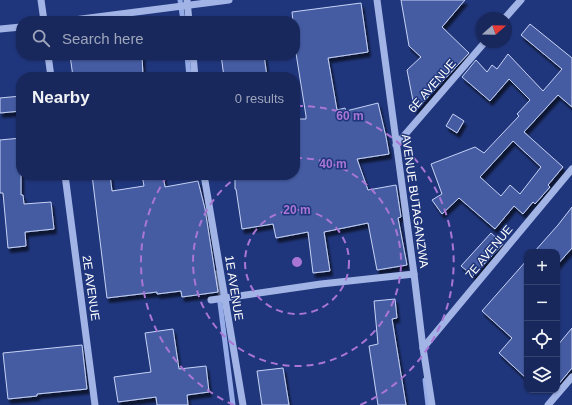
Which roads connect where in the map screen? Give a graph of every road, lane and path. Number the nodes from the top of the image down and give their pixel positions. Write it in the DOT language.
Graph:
graph roads {
  1 [pos="41,0"];
  2 [pos="229,0"];
  3 [pos="377,0"];
  4 [pos="521,0"];
  5 [pos="188,3"];
  6 [pos="510,12"];
  7 [pos="43,16"];
  8 [pos="100,16"];
  9 [pos="189,16"];
  10 [pos="16,28"];
  11 [pos="0,30"];
  12 [pos="480,48"];
  13 [pos="49,60"];
  14 [pos="193,60"];
  15 [pos="50,72"];
  16 [pos="195,72"];
  17 [pos="396,145"];
  18 [pos="572,169"];
  19 [pos="66,180"];
  20 [pos="205,180"];
  21 [pos="414,274"];
  22 [pos="224,298"];
  23 [pos="211,300"];
  24 [pos="423,348"];
  25 [pos="572,377"];
  26 [pos="96,405"];
  27 [pos="242,405"];
  28 [pos="432,405"];
  29 [pos="548,405"];
  1 -- 7 [label="street"];
  2 -- 5 [label="street"];
  3 -- 17 [label="street, AVENUE BUTAGANZWA"];
  4 -- 6 [label="street"];
  5 -- 8 [label="street"];
  5 -- 9 [label="street"];
  10 -- 11 [label="street"];
  12 -- 17 [label="street, 6E AVENUE"];
  13 -- 15 [label="street"];
  14 -- 16 [label="street"];
  17 -- 21 [label="street, AVENUE BUTAGANZWA"];
  18 -- 24 [label="street, 7E AVENUE"];
  19 -- 26 [label="street, 2E AVENUE"];
  20 -- 22 [label="street, 1E AVENUE"];
  21 -- 22 [label="street"];
  21 -- 24 [label="street, AVENUE BUTAGANZWA"];
  22 -- 23 [label="street"];
  22 -- 27 [label="street, 1E AVENUE"];
  24 -- 28 [label="street, AVENUE BUTAGANZWA"];
  25 -- 29 [label="street"];
}
